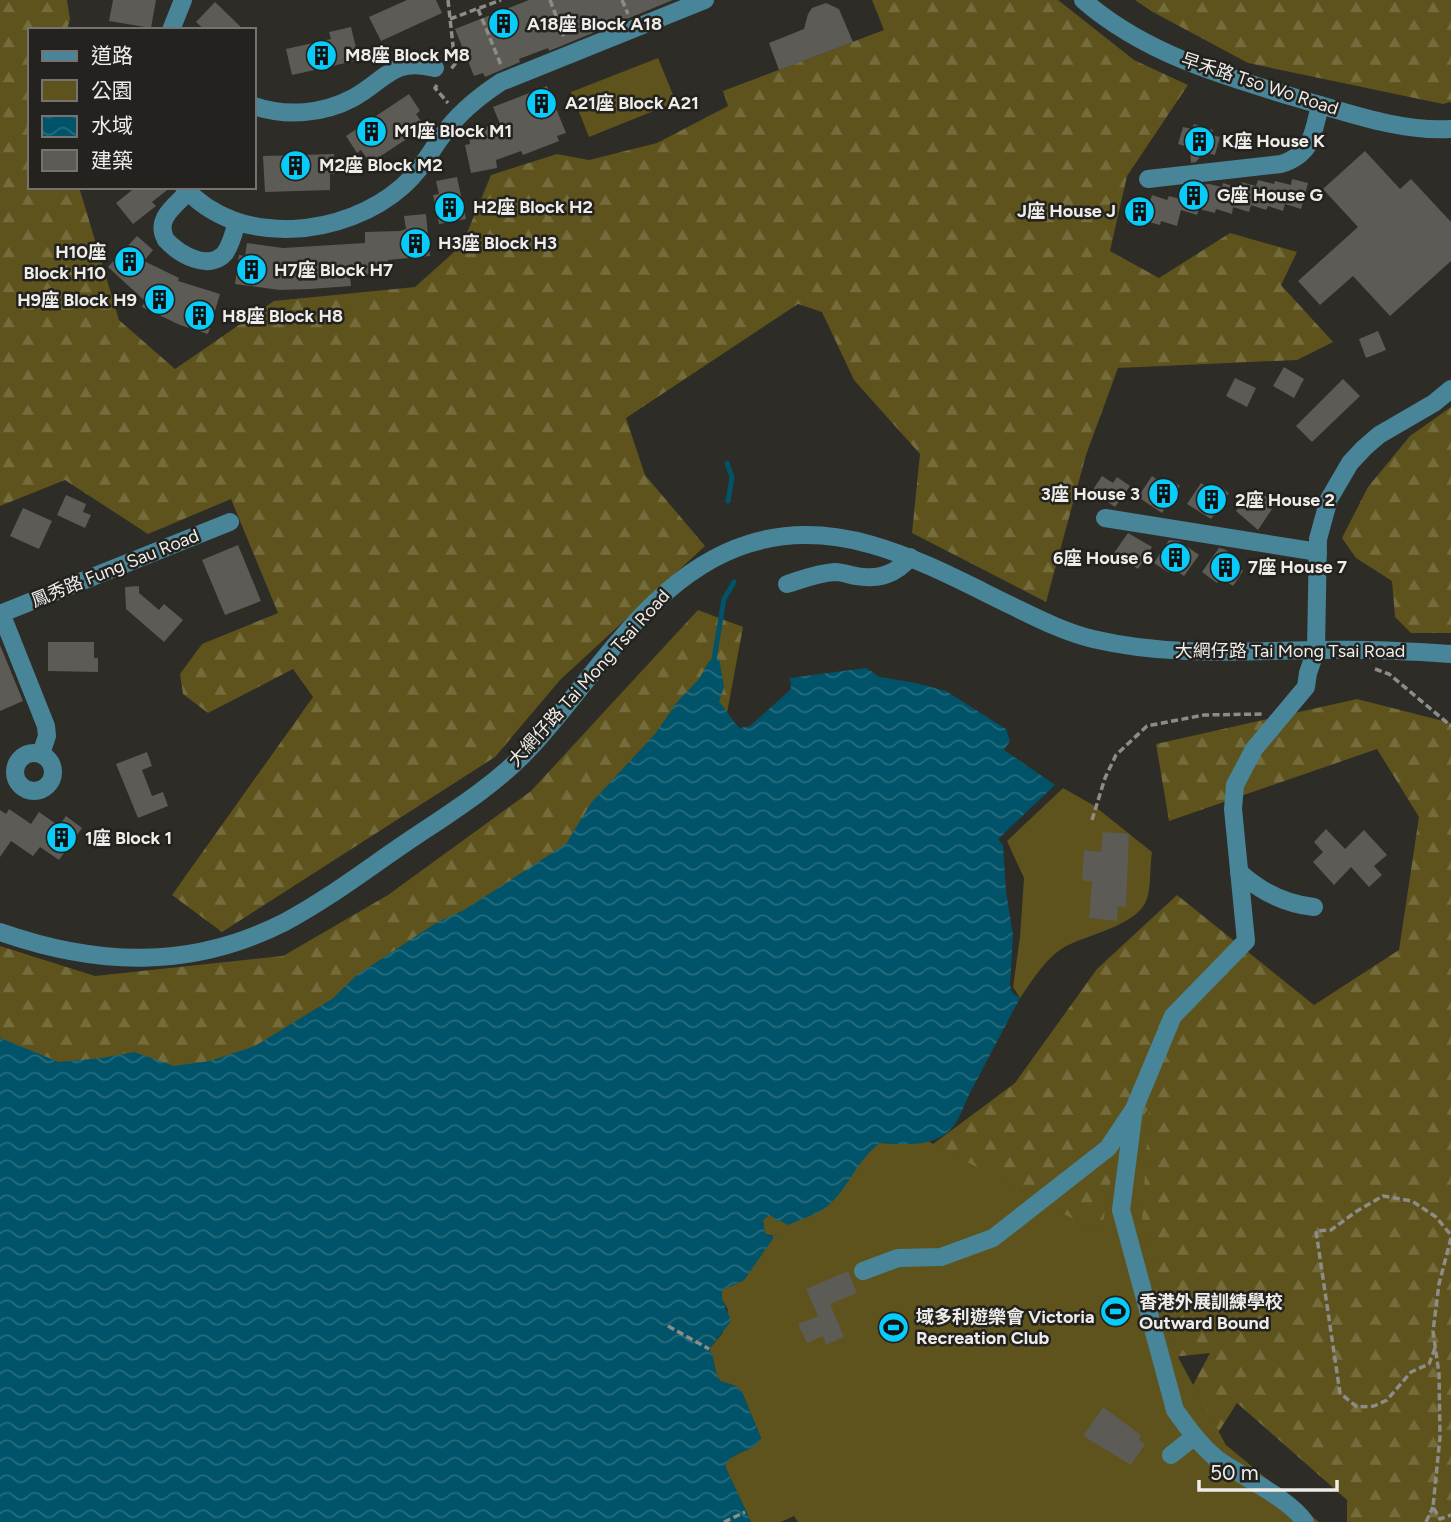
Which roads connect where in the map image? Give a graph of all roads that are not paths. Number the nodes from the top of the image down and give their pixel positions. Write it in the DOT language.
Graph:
graph roads {
  1 [pos="183,0"];
  2 [pos="705,0"];
  3 [pos="1083,0"];
  4 [pos="173,28"];
  5 [pos="435,68"];
  6 [pos="1320,105"];
  7 [pos="256,106"];
  8 [pos="1451,129"];
  9 [pos="1148,179"];
  10 [pos="186,190"];
  11 [pos="237,222"];
  12 [pos="1451,389"];
  13 [pos="1105,519"];
  14 [pos="230,522"];
  15 [pos="1318,552"];
  16 [pos="910,557"];
  17 [pos="787,584"];
  18 [pos="1,614"];
  19 [pos="1316,650"];
  20 [pos="1451,654"];
  21 [pos="41,754"];
  22 [pos="1239,872"];
  23 [pos="1314,907"];
  24 [pos="0,932"];
  25 [pos="1134,1109"];
  26 [pos="863,1271"];
  27 [pos="1194,1437"];
  28 [pos="1171,1455"];
  29 [pos="1305,1522"];
  1 -- 4 [label="street"];
  2 -- 11 [label="street"];
  3 -- 6 [label="street, 早禾路 Tso Wo Road"];
  5 -- 7 [label="street"];
  6 -- 8 [label="street, 早禾路 Tso Wo Road"];
  6 -- 9 [label="street"];
  10 -- 11 [label="street"];
  10 -- 11 [label="street"];
  12 -- 15 [label="street"];
  13 -- 15 [label="street"];
  14 -- 18 [label="street, 鳳秀路 Fung Sau Road"];
  15 -- 19 [label="street"];
  16 -- 17 [label="street"];
  16 -- 19 [label="street, 大網仔路 Tai Mong Tsai Road"];
  16 -- 24 [label="street, 大網仔路 Tai Mong Tsai Road"];
  18 -- 21 [label="street"];
  19 -- 20 [label="street, 大網仔路 Tai Mong Tsai Road"];
  19 -- 22 [label="street"];
  22 -- 23 [label="street"];
  22 -- 25 [label="street"];
  25 -- 26 [label="street"];
  25 -- 27 [label="street"];
  27 -- 28 [label="street"];
  27 -- 29 [label="street"];
}
